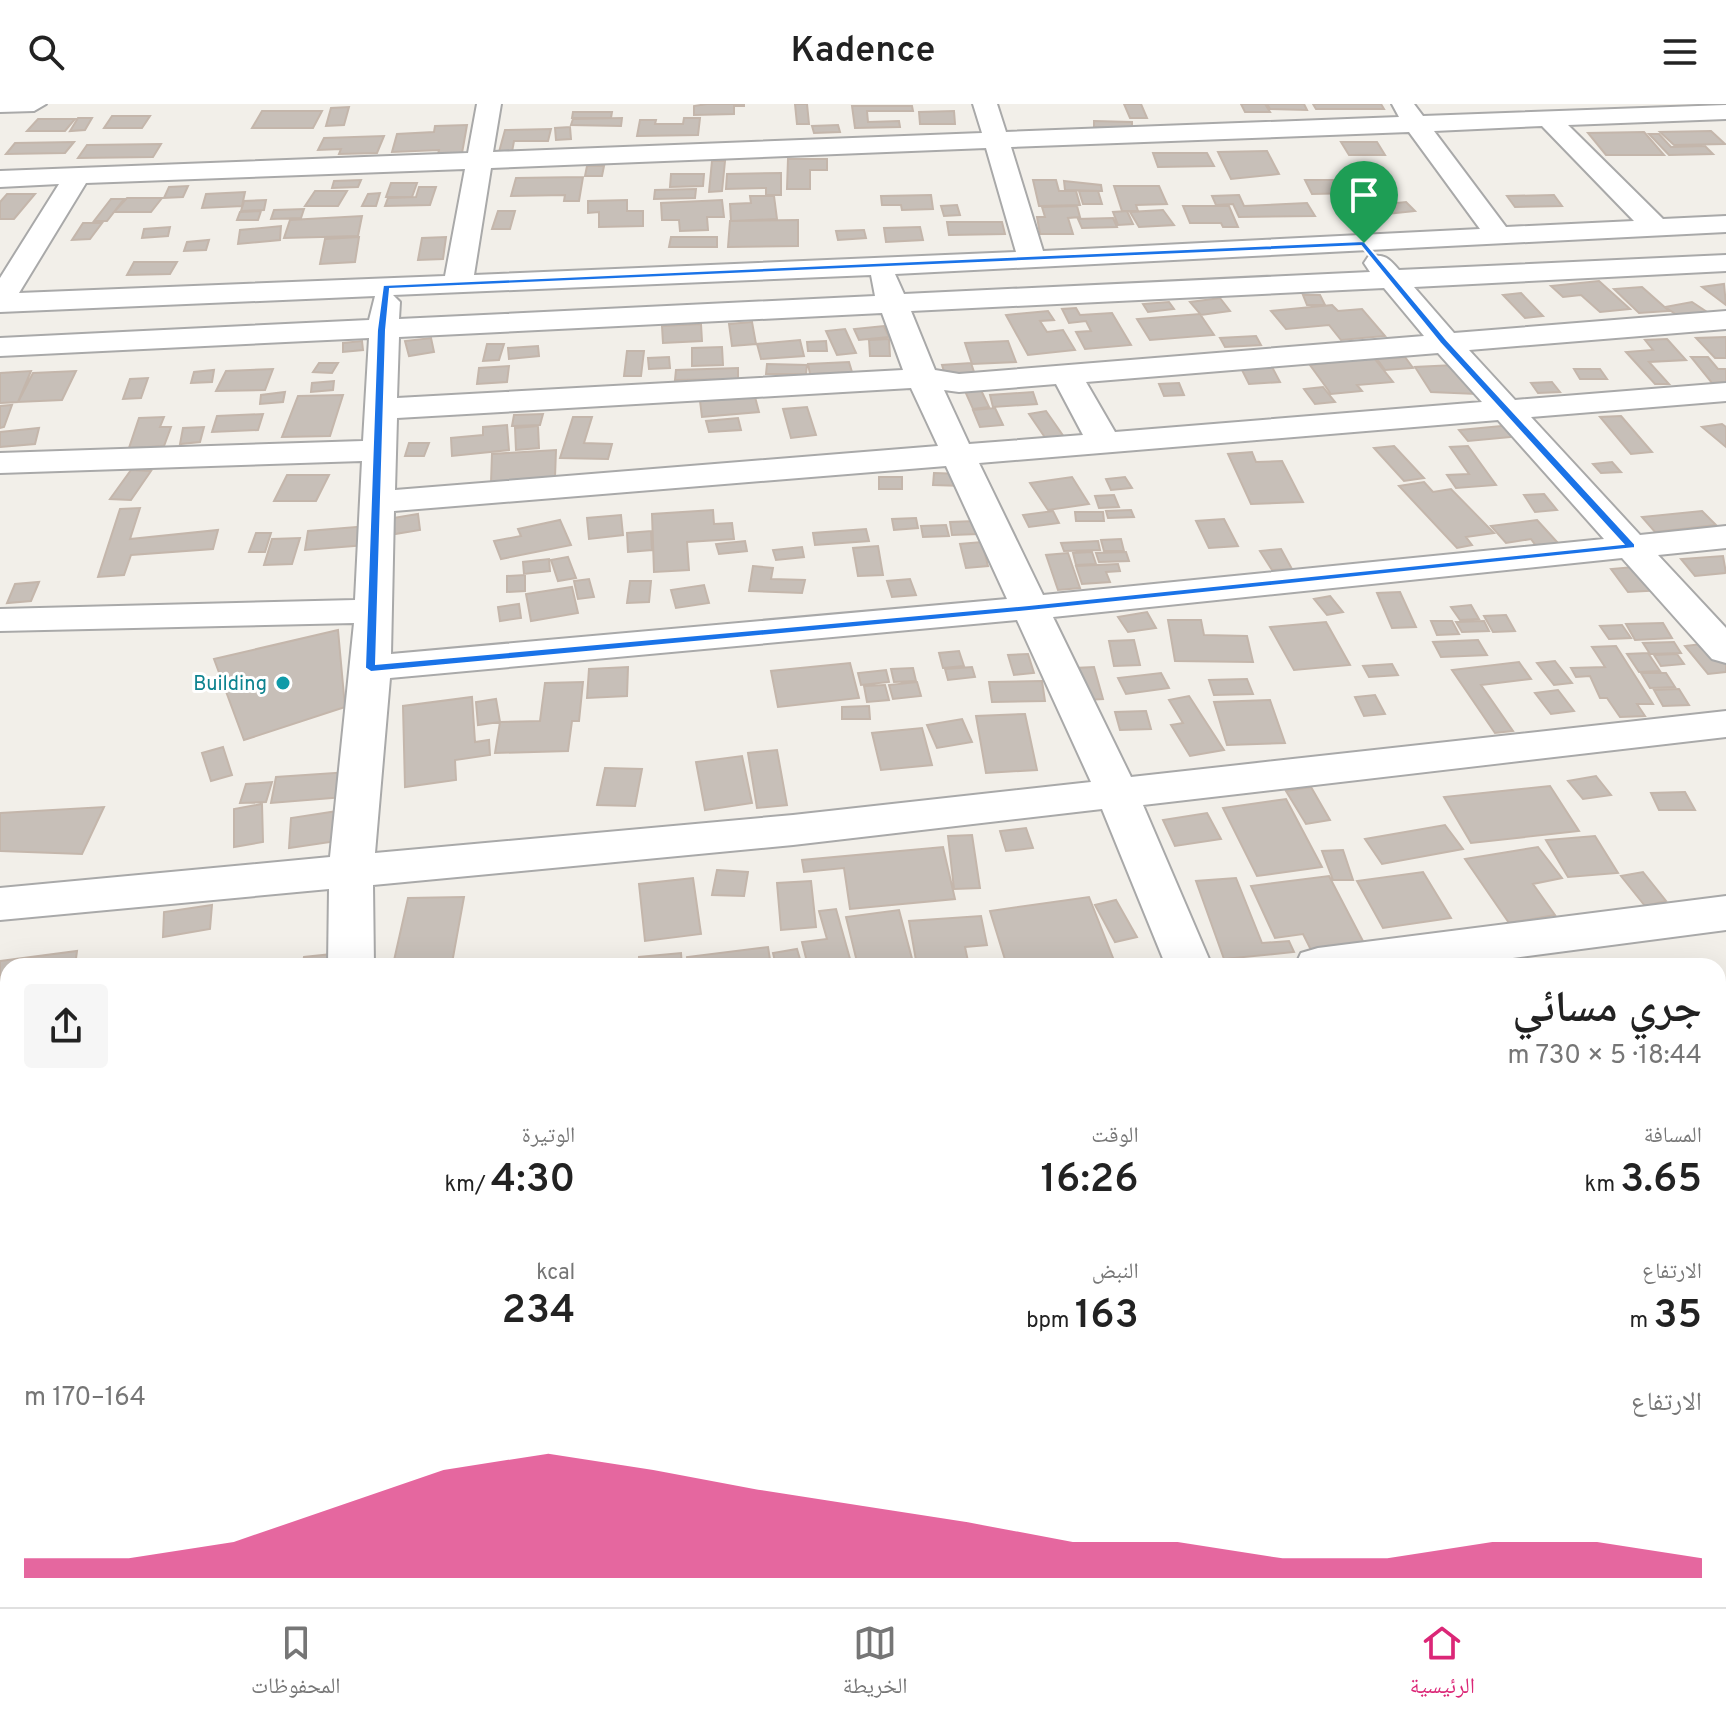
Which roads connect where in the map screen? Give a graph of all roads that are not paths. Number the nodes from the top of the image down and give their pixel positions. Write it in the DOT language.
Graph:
graph roads {
  1 [pos="34,104"];
  2 [pos="489,104"];
  3 [pos="985,104"];
  4 [pos="0,105"];
  5 [pos="1726,112"];
  6 [pos="1409,115"];
  7 [pos="1548,119"];
  8 [pos="999,142"];
  9 [pos="478,159"];
  10 [pos="78,175"];
  11 [pos="0,179"];
  12 [pos="1726,224"];
  13 [pos="1657,228"];
  14 [pos="1499,236"];
  15 [pos="1364,243"];
  16 [pos="1032,260"];
  17 [pos="1726,263"];
  18 [pos="878,266"];
  19 [pos="1639,268"];
  20 [pos="1391,279"];
  21 [pos="458,284"];
  22 [pos="386,287"];
  23 [pos="0,302"];
  24 [pos="893,303"];
  25 [pos="1712,321"];
  26 [pos="381,330"];
  27 [pos="1444,341"];
  28 [pos="0,347"];
  29 [pos="1065,373"];
  30 [pos="922,378"];
  31 [pos="1726,392"];
  32 [pos="380,409"];
  33 [pos="1509,411"];
  34 [pos="1104,442"];
  35 [pos="379,450"];
  36 [pos="959,454"];
  37 [pos="0,463"];
  38 [pos="378,502"];
  39 [pos="1726,537"];
  40 [pos="1631,546"];
  41 [pos="1029,608"];
  42 [pos="373,611"];
  43 [pos="0,620"];
  44 [pos="1726,651"];
  45 [pos="371,668"];
  46 [pos="1726,724"];
  47 [pos="1117,793"];
  48 [pos="351,870"];
  49 [pos="0,904"];
  50 [pos="1726,913"];
  51 [pos="351,958"];
  52 [pos="1186,958"];
  53 [pos="1380,958"];
  1 -- 4 [label="street"];
  2 -- 9 [label="street"];
  3 -- 8 [label="street"];
  5 -- 7 [label="street"];
  6 -- 7 [label="street"];
  6 -- 8 [label="street"];
  6 -- 14 [label="street"];
  7 -- 13 [label="street"];
  8 -- 9 [label="street"];
  8 -- 16 [label="street"];
  9 -- 10 [label="street"];
  9 -- 21 [label="street"];
  10 -- 11 [label="street"];
  10 -- 23 [label="street"];
  12 -- 13 [label="street"];
  13 -- 14 [label="street"];
  14 -- 15 [label="street"];
  15 -- 16 [label="street"];
  15 -- 20 [label="street"];
  16 -- 18 [label="street"];
  17 -- 19 [label="street"];
  18 -- 21 [label="street"];
  18 -- 24 [label="street"];
  19 -- 20 [label="street"];
  19 -- 25 [label="street"];
  20 -- 24 [label="street"];
  20 -- 27 [label="street"];
  21 -- 22 [label="street"];
  22 -- 23 [label="street"];
  22 -- 26 [label="street"];
  24 -- 26 [label="street"];
  24 -- 30 [label="street"];
  25 -- 27 [label="street"];
  26 -- 28 [label="street"];
  26 -- 32 [label="street"];
  27 -- 29 [label="street"];
  27 -- 33 [label="street"];
  29 -- 30 [label="street"];
  29 -- 34 [label="street"];
  30 -- 32 [label="street"];
  30 -- 36 [label="street"];
  31 -- 33 [label="street"];
  32 -- 35 [label="street"];
  33 -- 34 [label="street"];
  33 -- 40 [label="street"];
  34 -- 36 [label="street"];
  35 -- 37 [label="street"];
  35 -- 38 [label="street"];
  36 -- 38 [label="street"];
  36 -- 41 [label="street"];
  38 -- 42 [label="street"];
  39 -- 40 [label="street"];
  40 -- 41 [label="street"];
  40 -- 44 [label="street"];
  41 -- 45 [label="street"];
  41 -- 47 [label="street"];
  42 -- 43 [label="street"];
  42 -- 45 [label="street"];
  45 -- 48 [label="street"];
  46 -- 47 [label="street"];
  47 -- 48 [label="street"];
  47 -- 52 [label="street"];
  48 -- 49 [label="street"];
  48 -- 51 [label="street"];
  50 -- 53 [label="street"];
}
